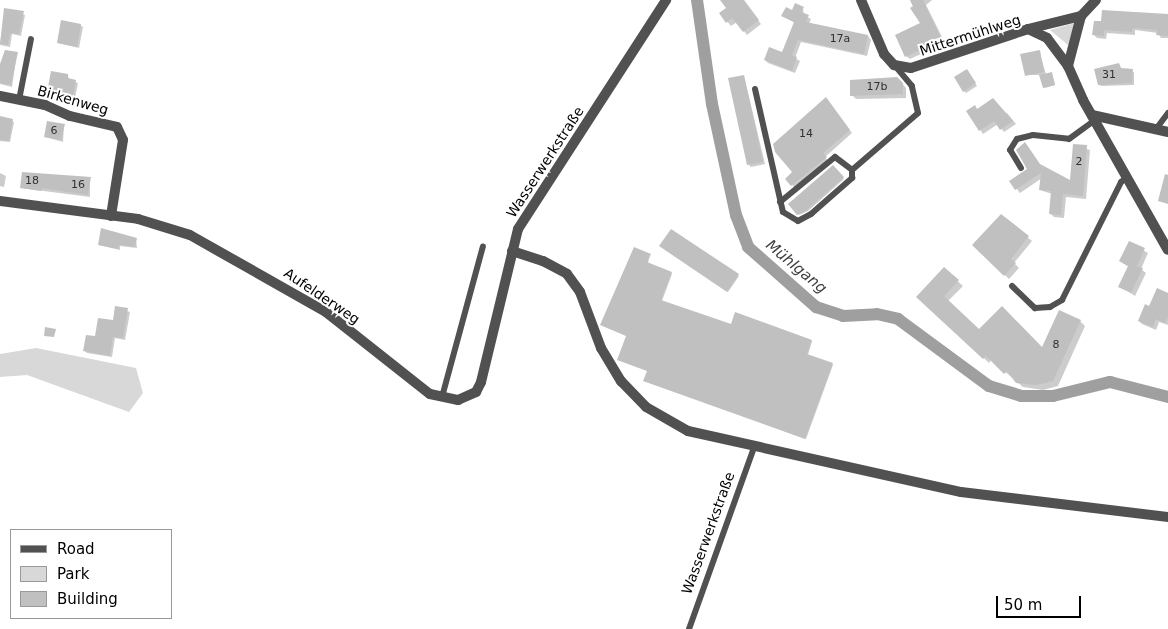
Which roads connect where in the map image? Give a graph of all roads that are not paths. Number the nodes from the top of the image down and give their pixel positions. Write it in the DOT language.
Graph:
graph roads {
  1 [pos="666,0"];
  2 [pos="1096,0"];
  3 [pos="863,1"];
  4 [pos="1081,16"];
  5 [pos="1028,29"];
  6 [pos="31,39"];
  7 [pos="894,65"];
  8 [pos="1068,66"];
  9 [pos="755,89"];
  10 [pos="0,96"];
  11 [pos="19,100"];
  12 [pos="1168,113"];
  13 [pos="1094,118"];
  14 [pos="1156,129"];
  15 [pos="1168,132"];
  16 [pos="1021,168"];
  17 [pos="852,170"];
  18 [pos="1126,178"];
  19 [pos="0,201"];
  20 [pos="780,202"];
  21 [pos="111,216"];
  22 [pos="483,246"];
  23 [pos="1168,250"];
  24 [pos="512,251"];
  25 [pos="1012,286"];
  26 [pos="442,397"];
  27 [pos="755,445"];
  28 [pos="1168,517"];
  29 [pos="689,629"];
  1 -- 24 [label="street, Wasserwerkstraße"];
  2 -- 4 [label="street"];
  3 -- 7 [label="street"];
  4 -- 5 [label="street"];
  4 -- 8 [label="street"];
  5 -- 7 [label="street, Mittermühlweg"];
  5 -- 8 [label="street, Mittermühlweg"];
  6 -- 11 [label="lane, Birkenweg"];
  7 -- 17 [label="lane"];
  8 -- 13 [label="street, Mittermühlweg"];
  9 -- 20 [label="lane"];
  10 -- 11 [label="street, Birkenweg"];
  11 -- 21 [label="street, Birkenweg"];
  12 -- 14 [label="lane"];
  13 -- 14 [label="street"];
  13 -- 16 [label="lane"];
  13 -- 18 [label="street, Mittermühlweg"];
  14 -- 15 [label="street"];
  17 -- 20 [label="lane"];
  17 -- 20 [label="lane"];
  18 -- 23 [label="street, Mittermühlweg"];
  18 -- 25 [label="lane"];
  19 -- 21 [label="street, Aufelderweg"];
  21 -- 26 [label="street, Aufelderweg"];
  22 -- 26 [label="lane"];
  24 -- 26 [label="street, Aufelderweg"];
  24 -- 27 [label="street"];
  27 -- 28 [label="street"];
  27 -- 29 [label="lane, Wasserwerkstraße"];
}
